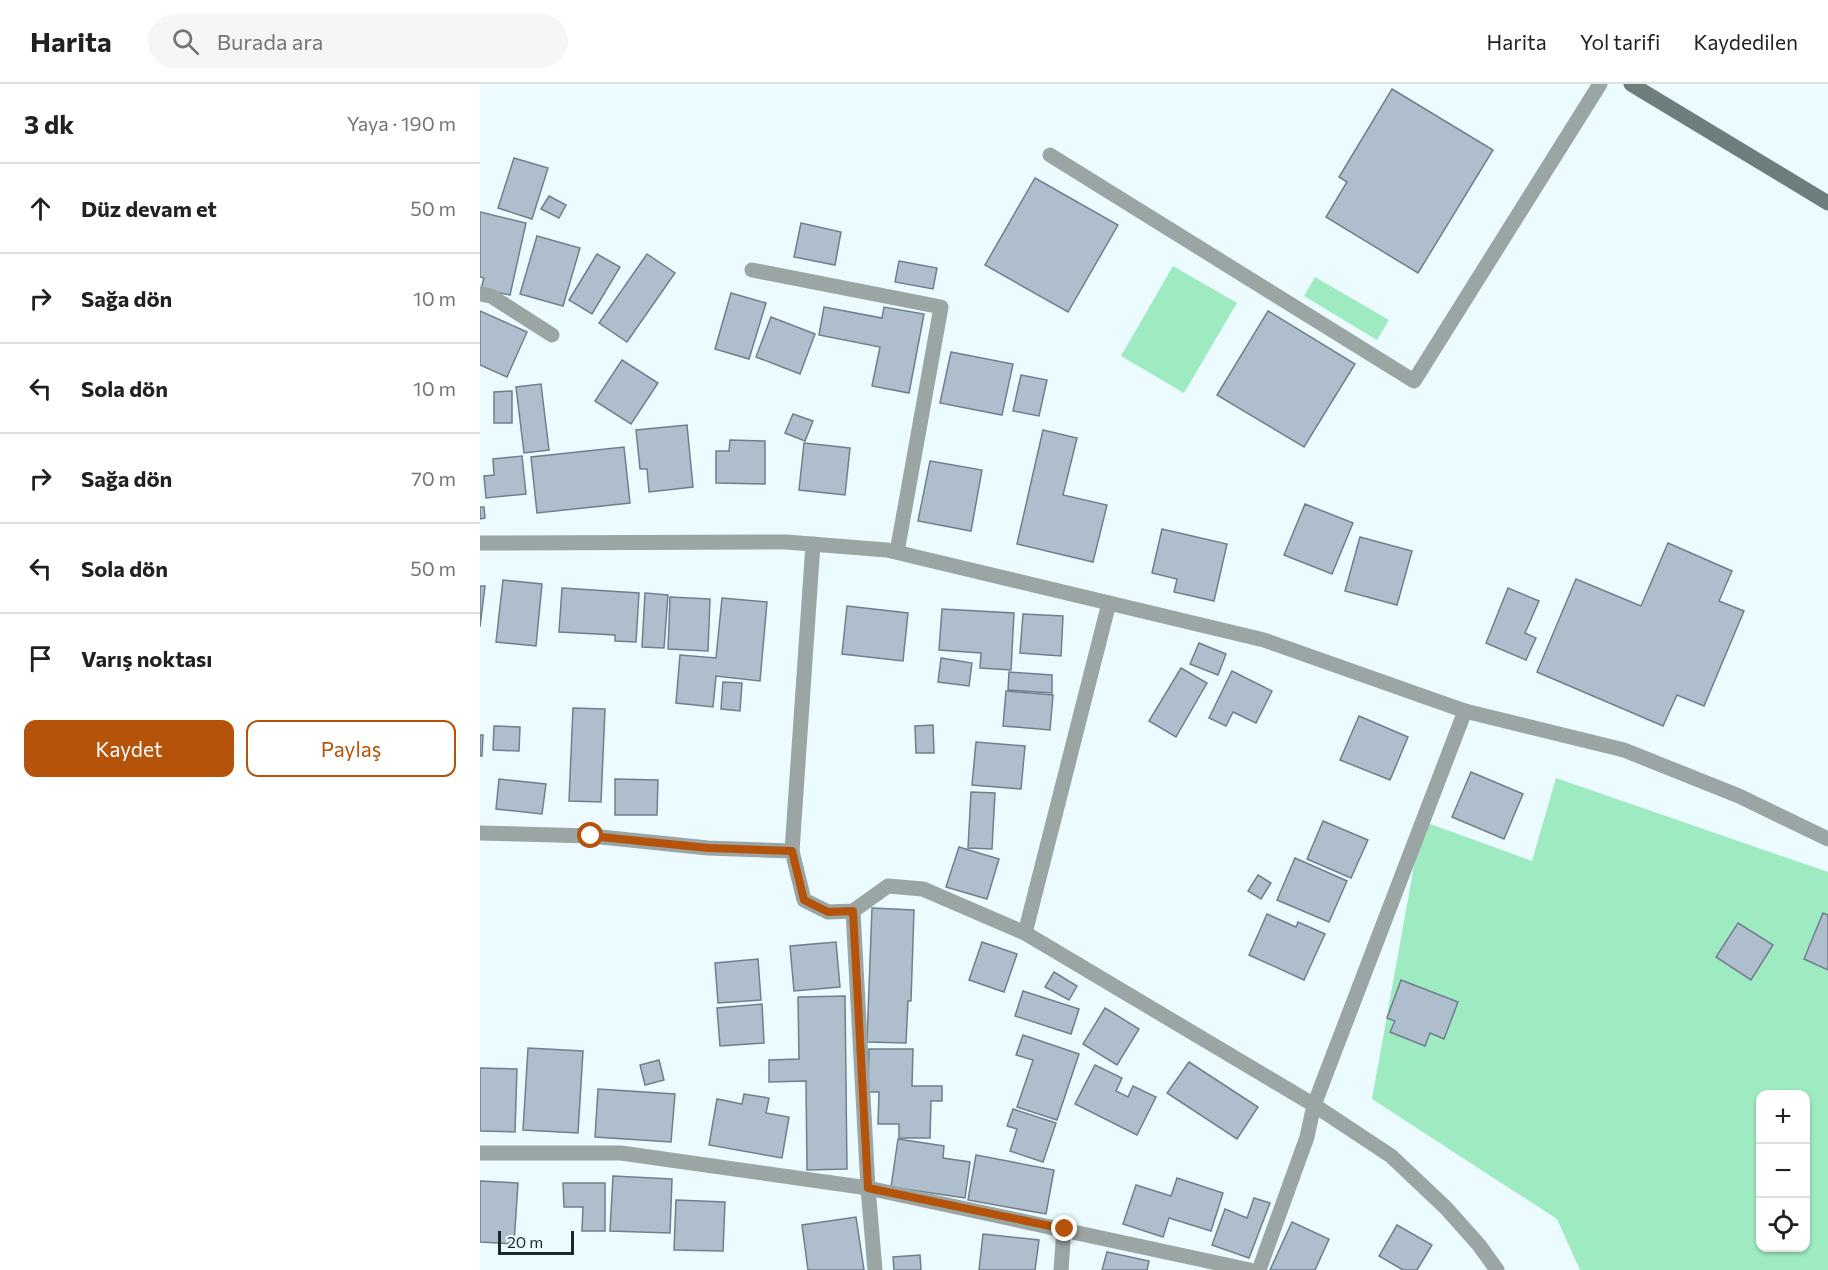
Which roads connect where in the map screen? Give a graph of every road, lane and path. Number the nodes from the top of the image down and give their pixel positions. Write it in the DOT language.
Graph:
graph roads {
  1 [pos="1600,84"];
  2 [pos="1631,84"];
  3 [pos="1050,155"];
  4 [pos="1828,203"];
  5 [pos="752,270"];
  6 [pos="480,294"];
  7 [pos="552,335"];
  8 [pos="480,543"];
  9 [pos="813,544"];
  10 [pos="897,552"];
  11 [pos="1109,603"];
  12 [pos="1465,711"];
  13 [pos="480,833"];
  14 [pos="1828,839"];
  15 [pos="792,851"];
  16 [pos="853,911"];
  17 [pos="1025,933"];
  18 [pos="1314,1105"];
  19 [pos="480,1153"];
  20 [pos="868,1188"];
  21 [pos="1065,1229"];
  22 [pos="875,1270"];
  23 [pos="1060,1270"];
  24 [pos="1250,1270"];
  25 [pos="1259,1270"];
  26 [pos="1497,1270"];
  1 -- 3 [label="street"];
  2 -- 4 [label="main road"];
  5 -- 10 [label="street"];
  6 -- 7 [label="street"];
  8 -- 9 [label="street"];
  9 -- 10 [label="street"];
  9 -- 15 [label="street"];
  10 -- 11 [label="street"];
  11 -- 12 [label="street"];
  11 -- 17 [label="street"];
  12 -- 14 [label="street"];
  12 -- 18 [label="street"];
  13 -- 15 [label="street"];
  15 -- 16 [label="street"];
  16 -- 17 [label="street"];
  16 -- 20 [label="street"];
  17 -- 18 [label="street"];
  18 -- 25 [label="street"];
  18 -- 26 [label="street"];
  19 -- 20 [label="street"];
  20 -- 21 [label="street"];
  20 -- 22 [label="street"];
  21 -- 23 [label="street"];
  21 -- 24 [label="street"];
}
